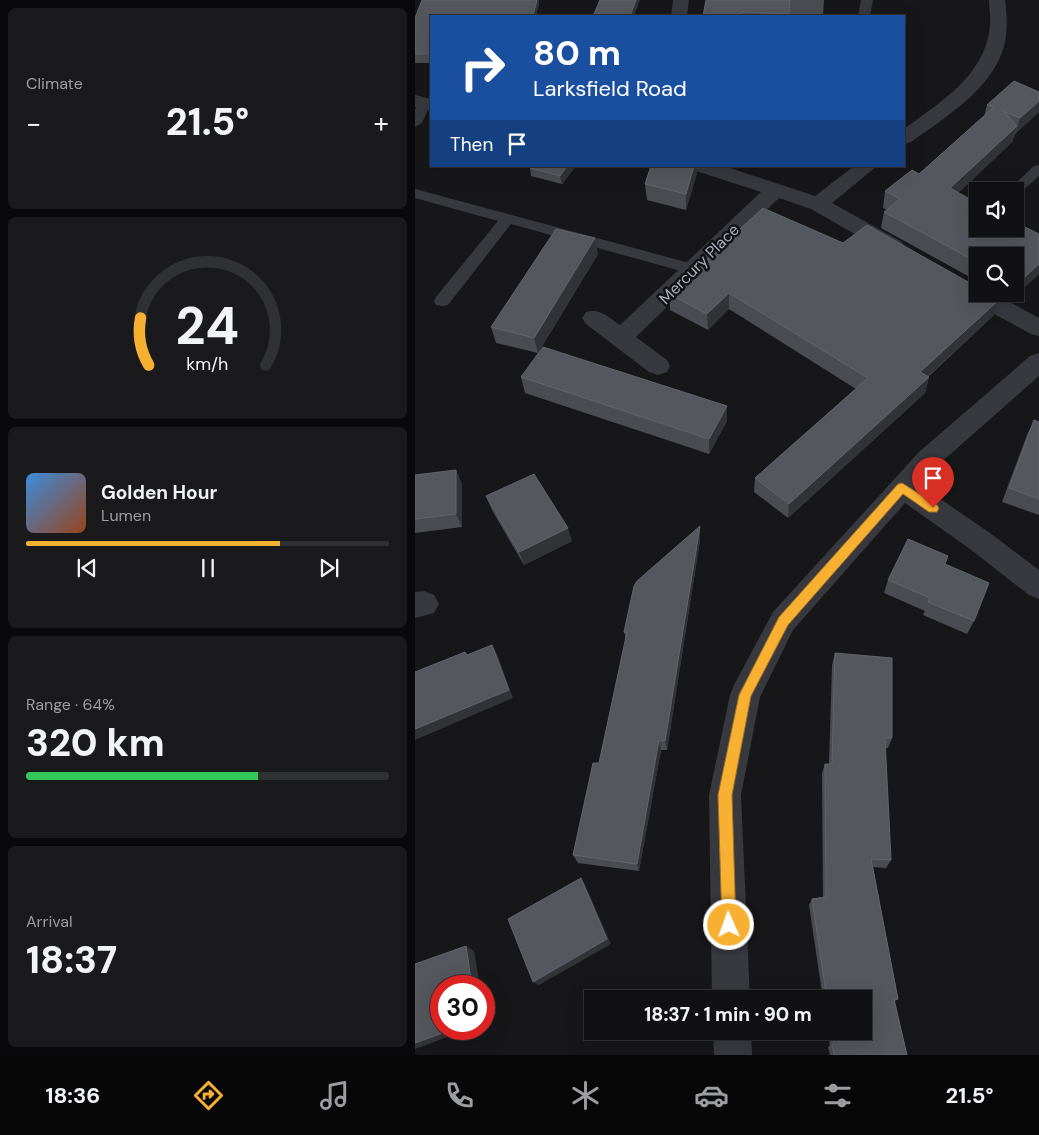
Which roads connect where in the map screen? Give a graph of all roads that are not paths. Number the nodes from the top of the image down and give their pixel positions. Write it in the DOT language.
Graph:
graph roads {
  1 [pos="681,0"];
  2 [pos="867,0"];
  3 [pos="997,0"];
  4 [pos="679,15"];
  5 [pos="865,15"];
  6 [pos="424,103"];
  7 [pos="415,123"];
  8 [pos="905,137"];
  9 [pos="709,167"];
  10 [pos="866,167"];
  11 [pos="728,169"];
  12 [pos="1039,169"];
  13 [pos="1024,182"];
  14 [pos="776,189"];
  15 [pos="415,193"];
  16 [pos="818,204"];
  17 [pos="507,219"];
  18 [pos="909,256"];
  19 [pos="692,269"];
  20 [pos="953,280"];
  21 [pos="442,301"];
  22 [pos="594,318"];
  23 [pos="1039,328"];
  24 [pos="621,338"];
  25 [pos="1039,362"];
  26 [pos="658,366"];
  27 [pos="902,487"];
  28 [pos="1039,586"];
  29 [pos="731,990"];
  30 [pos="733,1040"];
  31 [pos="733,1055"];
  1 -- 4 [label="street"];
  2 -- 5 [label="lane"];
  3 -- 8 [label="street"];
  6 -- 7 [label="lane"];
  9 -- 11 [label="street"];
  10 -- 16 [label="street"];
  11 -- 14 [label="street"];
  12 -- 13 [label="lane"];
  14 -- 16 [label="street"];
  14 -- 19 [label="street, Mercury Place"];
  15 -- 17 [label="lane"];
  16 -- 18 [label="street"];
  17 -- 19 [label="lane"];
  17 -- 21 [label="lane"];
  19 -- 24 [label="street, Mercury Place"];
  20 -- 23 [label="street"];
  22 -- 24 [label="street"];
  24 -- 26 [label="street"];
  25 -- 27 [label="street"];
  27 -- 28 [label="street"];
  27 -- 29 [label="street"];
  30 -- 31 [label="street"];
}
